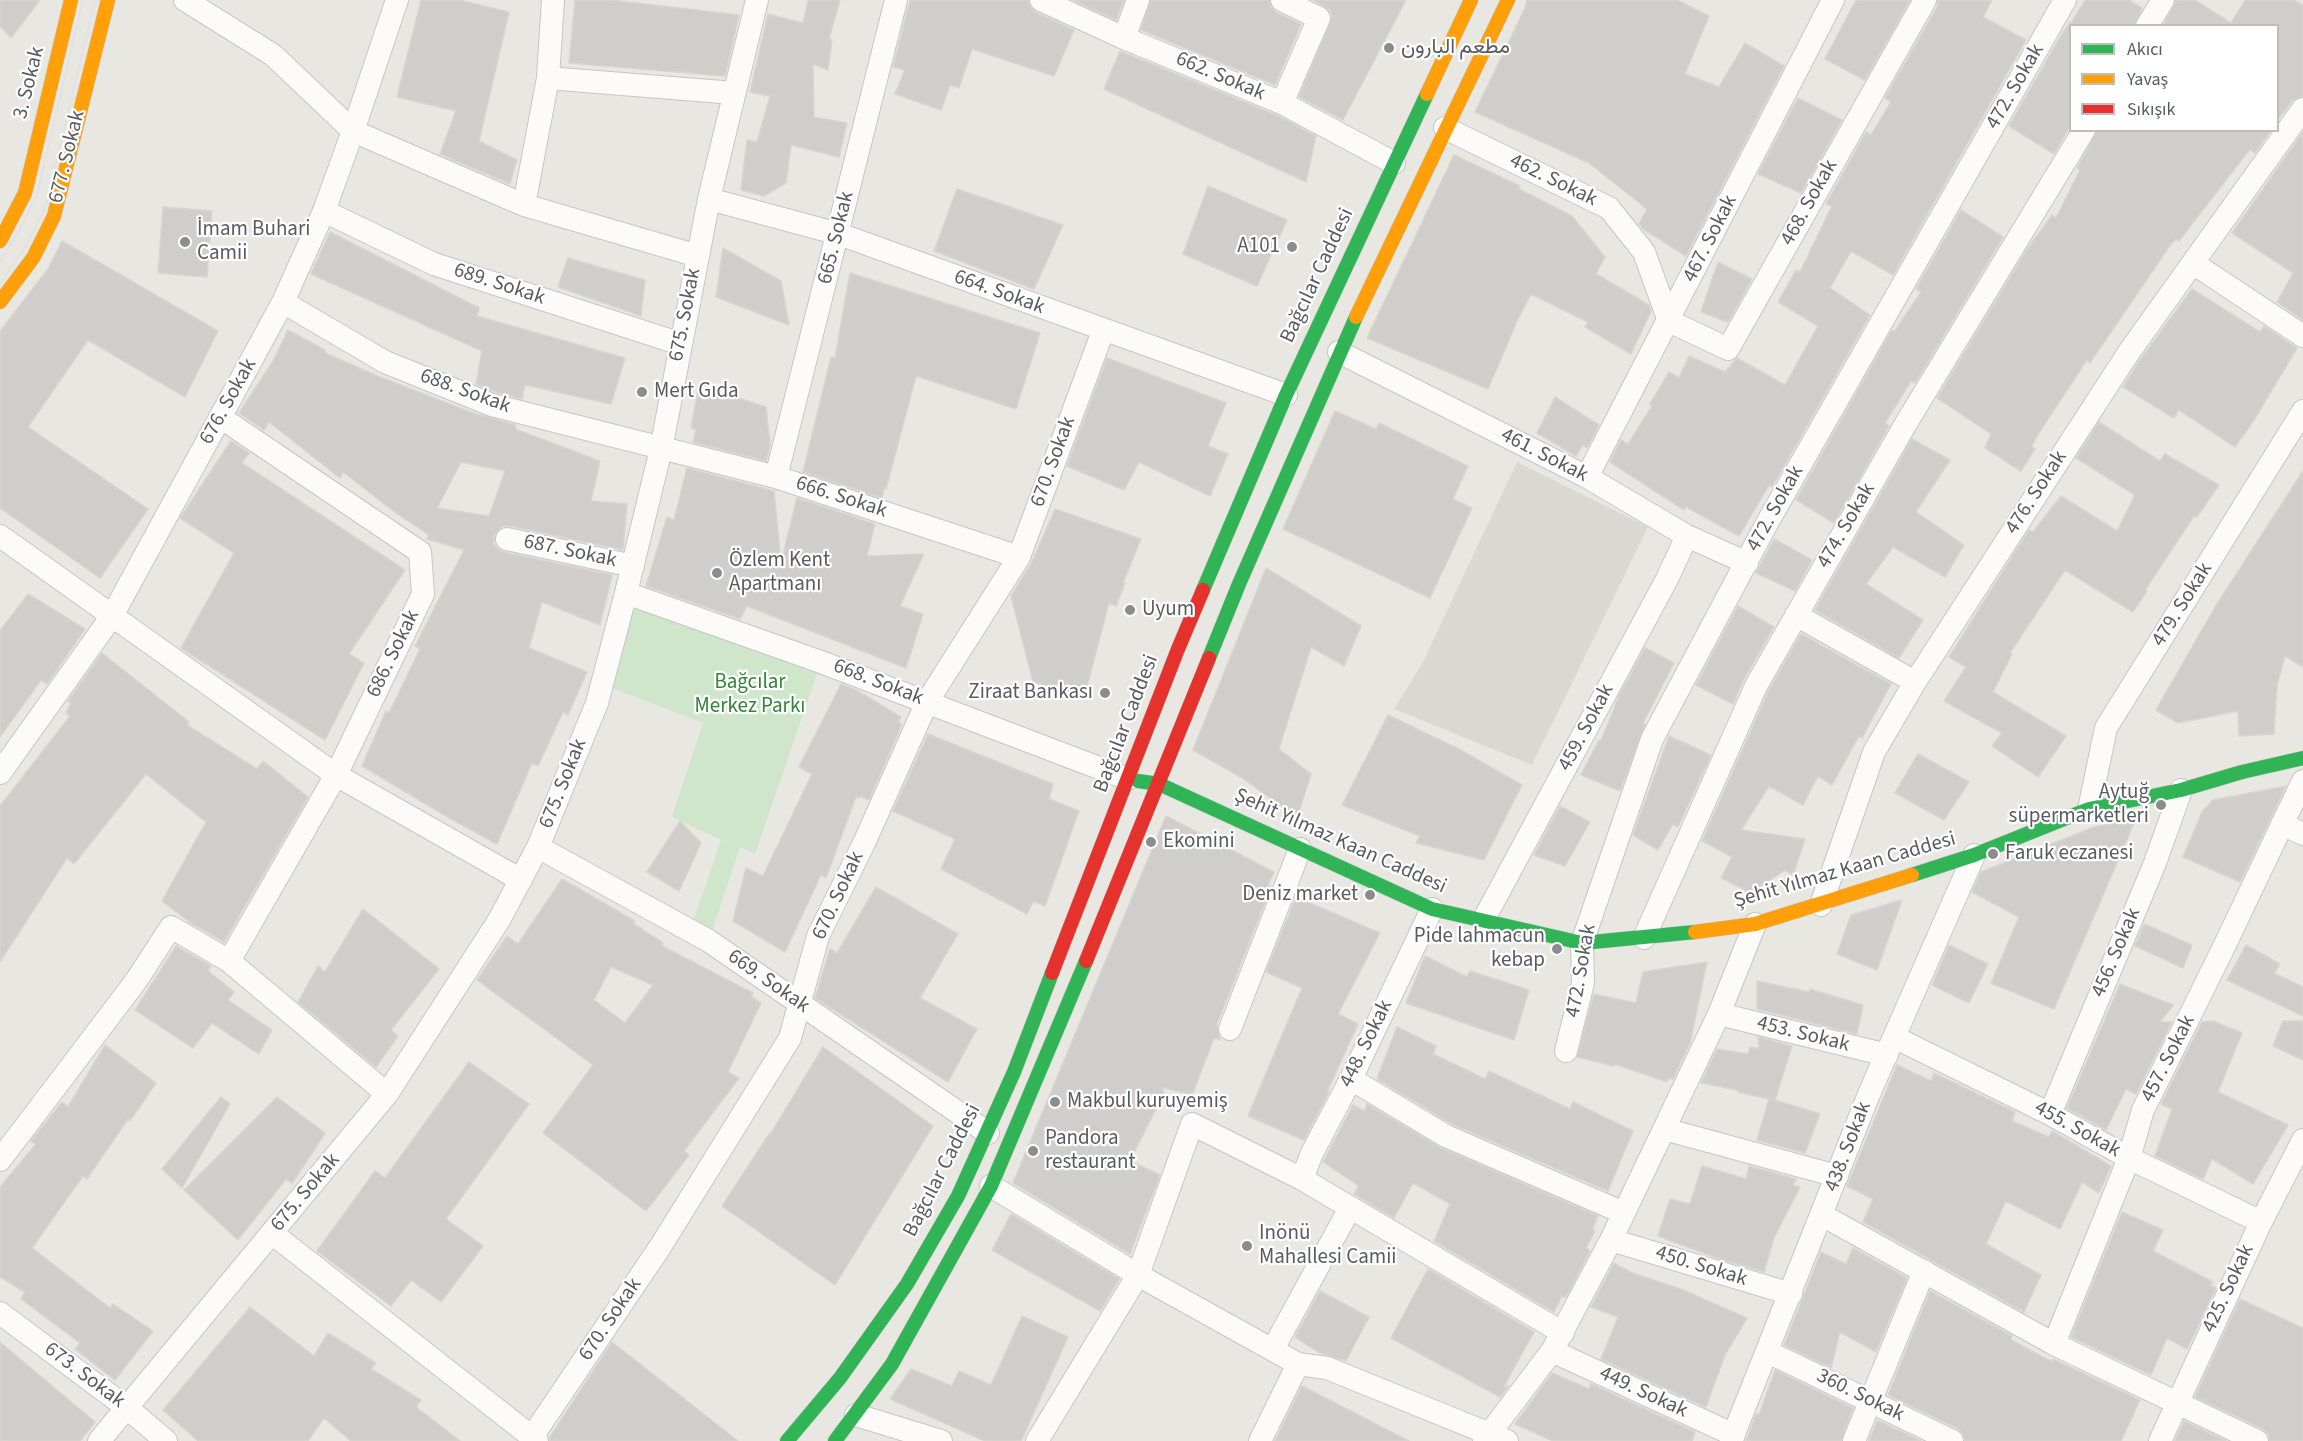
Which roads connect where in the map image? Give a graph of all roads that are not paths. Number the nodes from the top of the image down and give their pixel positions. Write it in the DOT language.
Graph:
graph roads {
  1 [pos="72,0"];
  2 [pos="108,0"];
  3 [pos="185,0"];
  4 [pos="397,0"];
  5 [pos="553,0"];
  6 [pos="757,0"];
  7 [pos="896,0"];
  8 [pos="1041,0"];
  9 [pos="1138,0"];
  10 [pos="1282,0"];
  11 [pos="1471,0"];
  12 [pos="1508,0"];
  13 [pos="1833,0"];
  14 [pos="1925,0"];
  15 [pos="2066,0"];
  16 [pos="2163,0"];
  17 [pos="211,7"];
  18 [pos="2148,24"];
  19 [pos="1124,38"];
  20 [pos="548,78"];
  21 [pos="734,93"];
  22 [pos="1282,103"];
  23 [pos="2303,109"];
  24 [pos="1445,128"];
  25 [pos="353,131"];
  26 [pos="2083,132"];
  27 [pos="1394,163"];
  28 [pos="709,199"];
  29 [pos="524,205"];
  30 [pos="324,211"];
  31 [pos="839,234"];
  32 [pos="0,241"];
  33 [pos="698,256"];
  34 [pos="2193,263"];
  35 [pos="0,302"];
  36 [pos="283,302"];
  37 [pos="1669,321"];
  38 [pos="1103,331"];
  39 [pos="2303,336"];
  40 [pos="681,344"];
  41 [pos="1339,352"];
  42 [pos="1286,395"];
  43 [pos="2303,411"];
  44 [pos="220,417"];
  45 [pos="661,449"];
  46 [pos="776,477"];
  47 [pos="1587,477"];
  48 [pos="0,536"];
  49 [pos="1687,536"];
  50 [pos="507,539"];
  51 [pos="1019,557"];
  52 [pos="1747,563"];
  53 [pos="633,566"];
  54 [pos="626,592"];
  55 [pos="1796,615"];
  56 [pos="112,616"];
  57 [pos="1915,682"];
  58 [pos="927,702"];
  59 [pos="2303,758"];
  60 [pos="0,773"];
  61 [pos="336,775"];
  62 [pos="1128,779"];
  63 [pos="2303,782"];
  64 [pos="1159,784"];
  65 [pos="2181,790"];
  66 [pos="2089,809"];
  67 [pos="2282,824"];
  68 [pos="2303,834"];
  69 [pos="538,847"];
  70 [pos="1300,849"];
  71 [pos="1974,855"];
  72 [pos="521,880"];
  73 [pos="1821,905"];
  74 [pos="1432,909"];
  75 [pos="1484,919"];
  76 [pos="1755,924"];
  77 [pos="1644,938"];
  78 [pos="1582,943"];
  79 [pos="229,962"];
  80 [pos="799,1003"];
  81 [pos="1719,1014"];
  82 [pos="1230,1029"];
  83 [pos="1891,1046"];
  84 [pos="1566,1050"];
  85 [pos="1351,1079"];
  86 [pos="387,1094"];
  87 [pos="2050,1114"];
  88 [pos="1664,1129"];
  89 [pos="988,1132"];
  90 [pos="2303,1140"];
  91 [pos="2129,1158"];
  92 [pos="0,1160"];
  93 [pos="1837,1176"];
  94 [pos="1302,1179"];
  95 [pos="991,1186"];
  96 [pos="1350,1208"];
  97 [pos="1624,1213"];
  98 [pos="1822,1215"];
  99 [pos="2260,1222"];
  100 [pos="273,1234"];
  101 [pos="1611,1240"];
  102 [pos="1924,1271"];
  103 [pos="1138,1275"];
  104 [pos="1791,1294"];
  105 [pos="0,1313"];
  106 [pos="1557,1342"];
  107 [pos="2054,1344"];
  108 [pos="1273,1349"];
  109 [pos="1768,1352"];
  110 [pos="1298,1364"];
  111 [pos="1871,1401"];
  112 [pos="2176,1404"];
  113 [pos="126,1407"];
  114 [pos="855,1415"];
  115 [pos="1733,1438"];
  116 [pos="534,1439"];
  117 [pos="1493,1439"];
  118 [pos="99,1441"];
  119 [pos="166,1441"];
  120 [pos="787,1441"];
  121 [pos="835,1441"];
  122 [pos="941,1441"];
  123 [pos="1037,1441"];
  124 [pos="1260,1441"];
  125 [pos="1854,1441"];
  126 [pos="1952,1441"];
  127 [pos="2160,1441"];
  128 [pos="2257,1441"];
  1 -- 32 [label="main road, 3. Sokak"];
  2 -- 35 [label="main road, 677. Sokak"];
  3 -- 17 [label="street"];
  4 -- 25 [label="street, 676. Sokak"];
  5 -- 20 [label="street"];
  6 -- 21 [label="street, 675. Sokak"];
  7 -- 31 [label="street, 665. Sokak"];
  8 -- 19 [label="street, 662. Sokak"];
  9 -- 19 [label="street"];
  10 -- 22 [label="street"];
  11 -- 27 [label="main road, Bağcılar Caddesi"];
  12 -- 24 [label="main road"];
  13 -- 37 [label="street, 467. Sokak"];
  14 -- 37 [label="street, 468. Sokak"];
  15 -- 52 [label="street, 472. Sokak"];
  16 -- 18 [label="street"];
  17 -- 25 [label="street"];
  19 -- 22 [label="street, 662. Sokak"];
  20 -- 21 [label="street"];
  20 -- 29 [label="street"];
  21 -- 28 [label="street, 675. Sokak"];
  22 -- 27 [label="street, 662. Sokak"];
  23 -- 34 [label="street, 476. Sokak"];
  24 -- 37 [label="street, 462. Sokak"];
  24 -- 41 [label="main road"];
  25 -- 29 [label="street"];
  25 -- 30 [label="street, 676. Sokak"];
  26 -- 55 [label="street, 474. Sokak"];
  27 -- 42 [label="main road, Bağcılar Caddesi"];
  28 -- 31 [label="street, 664. Sokak"];
  28 -- 33 [label="street, 675. Sokak"];
  29 -- 33 [label="street"];
  30 -- 36 [label="street, 676. Sokak"];
  30 -- 40 [label="street, 689. Sokak"];
  31 -- 38 [label="street, 664. Sokak"];
  31 -- 46 [label="street, 665. Sokak"];
  33 -- 40 [label="street, 675. Sokak"];
  34 -- 39 [label="street"];
  34 -- 57 [label="street, 476. Sokak"];
  36 -- 44 [label="street, 676. Sokak"];
  36 -- 45 [label="street, 688. Sokak"];
  37 -- 47 [label="street, 467. Sokak"];
  38 -- 42 [label="street, 664. Sokak"];
  38 -- 51 [label="street, 670. Sokak"];
  40 -- 45 [label="street, 675. Sokak"];
  41 -- 47 [label="street, 461. Sokak"];
  41 -- 64 [label="main road"];
  42 -- 62 [label="main road, Bağcılar Caddesi"];
  43 -- 66 [label="street, 479. Sokak"];
  44 -- 56 [label="street, 676. Sokak"];
  44 -- 61 [label="street, 686. Sokak"];
  45 -- 46 [label="street, 666. Sokak"];
  45 -- 53 [label="street, 675. Sokak"];
  46 -- 51 [label="street, 666. Sokak"];
  47 -- 49 [label="street, 461. Sokak"];
  48 -- 56 [label="street"];
  49 -- 52 [label="street, 461. Sokak"];
  49 -- 75 [label="street, 459. Sokak"];
  50 -- 53 [label="street, 687. Sokak"];
  51 -- 58 [label="street, 670. Sokak"];
  52 -- 78 [label="street, 472. Sokak"];
  53 -- 54 [label="street, 675. Sokak"];
  54 -- 58 [label="street, 668. Sokak"];
  54 -- 69 [label="street, 675. Sokak"];
  55 -- 57 [label="street"];
  55 -- 77 [label="street, 474. Sokak"];
  56 -- 60 [label="street, 676. Sokak"];
  56 -- 61 [label="street"];
  57 -- 73 [label="street, 476. Sokak"];
  58 -- 62 [label="street, 668. Sokak"];
  58 -- 80 [label="street, 670. Sokak"];
  59 -- 65 [label="main road, Şehit Yılmaz Kaan Caddesi"];
  61 -- 72 [label="street"];
  61 -- 79 [label="street, 686. Sokak"];
  62 -- 64 [label="main road, Şehit Yılmaz Kaan Caddesi"];
  62 -- 89 [label="main road, Bağcılar Caddesi"];
  63 -- 67 [label="street, 457. Sokak"];
  64 -- 70 [label="main road, Şehit Yılmaz Kaan Caddesi"];
  64 -- 95 [label="main road"];
  65 -- 66 [label="main road, Şehit Yılmaz Kaan Caddesi"];
  65 -- 87 [label="street, 456. Sokak"];
  66 -- 71 [label="main road, Şehit Yılmaz Kaan Caddesi"];
  67 -- 68 [label="street"];
  67 -- 91 [label="street, 457. Sokak"];
  69 -- 72 [label="street, 675. Sokak"];
  69 -- 80 [label="street, 669. Sokak"];
  70 -- 74 [label="main road, Şehit Yılmaz Kaan Caddesi"];
  70 -- 82 [label="street"];
  71 -- 73 [label="main road, Şehit Yılmaz Kaan Caddesi"];
  71 -- 83 [label="street, 438. Sokak"];
  72 -- 86 [label="street, 675. Sokak"];
  73 -- 76 [label="main road, Şehit Yılmaz Kaan Caddesi"];
  74 -- 75 [label="main road, Şehit Yılmaz Kaan Caddesi"];
  74 -- 85 [label="street, 448. Sokak"];
  75 -- 78 [label="main road, Şehit Yılmaz Kaan Caddesi"];
  76 -- 77 [label="main road, Şehit Yılmaz Kaan Caddesi"];
  76 -- 81 [label="street"];
  77 -- 78 [label="main road, Şehit Yılmaz Kaan Caddesi"];
  78 -- 84 [label="street, 472. Sokak"];
  79 -- 86 [label="street"];
  79 -- 92 [label="street"];
  80 -- 89 [label="street, 669. Sokak"];
  80 -- 116 [label="street, 670. Sokak"];
  81 -- 83 [label="street, 453. Sokak"];
  81 -- 88 [label="street"];
  83 -- 87 [label="street, 455. Sokak"];
  83 -- 93 [label="street, 438. Sokak"];
  85 -- 94 [label="street, 448. Sokak"];
  85 -- 97 [label="street"];
  86 -- 100 [label="street, 675. Sokak"];
  87 -- 91 [label="street, 455. Sokak"];
  88 -- 93 [label="street"];
  88 -- 97 [label="street"];
  89 -- 120 [label="main road, Bağcılar Caddesi"];
  90 -- 99 [label="street, 425. Sokak"];
  91 -- 99 [label="street, 455. Sokak"];
  91 -- 107 [label="street, 457. Sokak"];
  93 -- 98 [label="street, 438. Sokak"];
  94 -- 96 [label="street, 449. Sokak"];
  94 -- 103 [label="street, 449. Sokak"];
  95 -- 103 [label="street"];
  95 -- 114 [label="main road"];
  96 -- 106 [label="street, 449. Sokak"];
  96 -- 108 [label="street"];
  97 -- 101 [label="street"];
  98 -- 102 [label="street"];
  98 -- 104 [label="street, 438. Sokak"];
  99 -- 112 [label="street, 425. Sokak"];
  100 -- 113 [label="street, 675. Sokak"];
  100 -- 116 [label="street"];
  101 -- 104 [label="street, 450. Sokak"];
  101 -- 106 [label="street"];
  102 -- 107 [label="street"];
  102 -- 111 [label="street"];
  103 -- 108 [label="street"];
  103 -- 123 [label="street"];
  104 -- 109 [label="street, 438. Sokak"];
  105 -- 113 [label="street, 673. Sokak"];
  106 -- 115 [label="street, 449. Sokak"];
  106 -- 117 [label="street"];
  107 -- 112 [label="street"];
  108 -- 110 [label="street"];
  109 -- 111 [label="street, 360. Sokak"];
  109 -- 115 [label="street, 438. Sokak"];
  110 -- 117 [label="street"];
  110 -- 124 [label="street"];
  111 -- 125 [label="street"];
  111 -- 126 [label="street, 360. Sokak"];
  112 -- 127 [label="street, 425. Sokak"];
  112 -- 128 [label="street"];
  113 -- 118 [label="street, 675. Sokak"];
  113 -- 119 [label="street, 673. Sokak"];
  114 -- 121 [label="main road"];
  114 -- 122 [label="street"];
}
